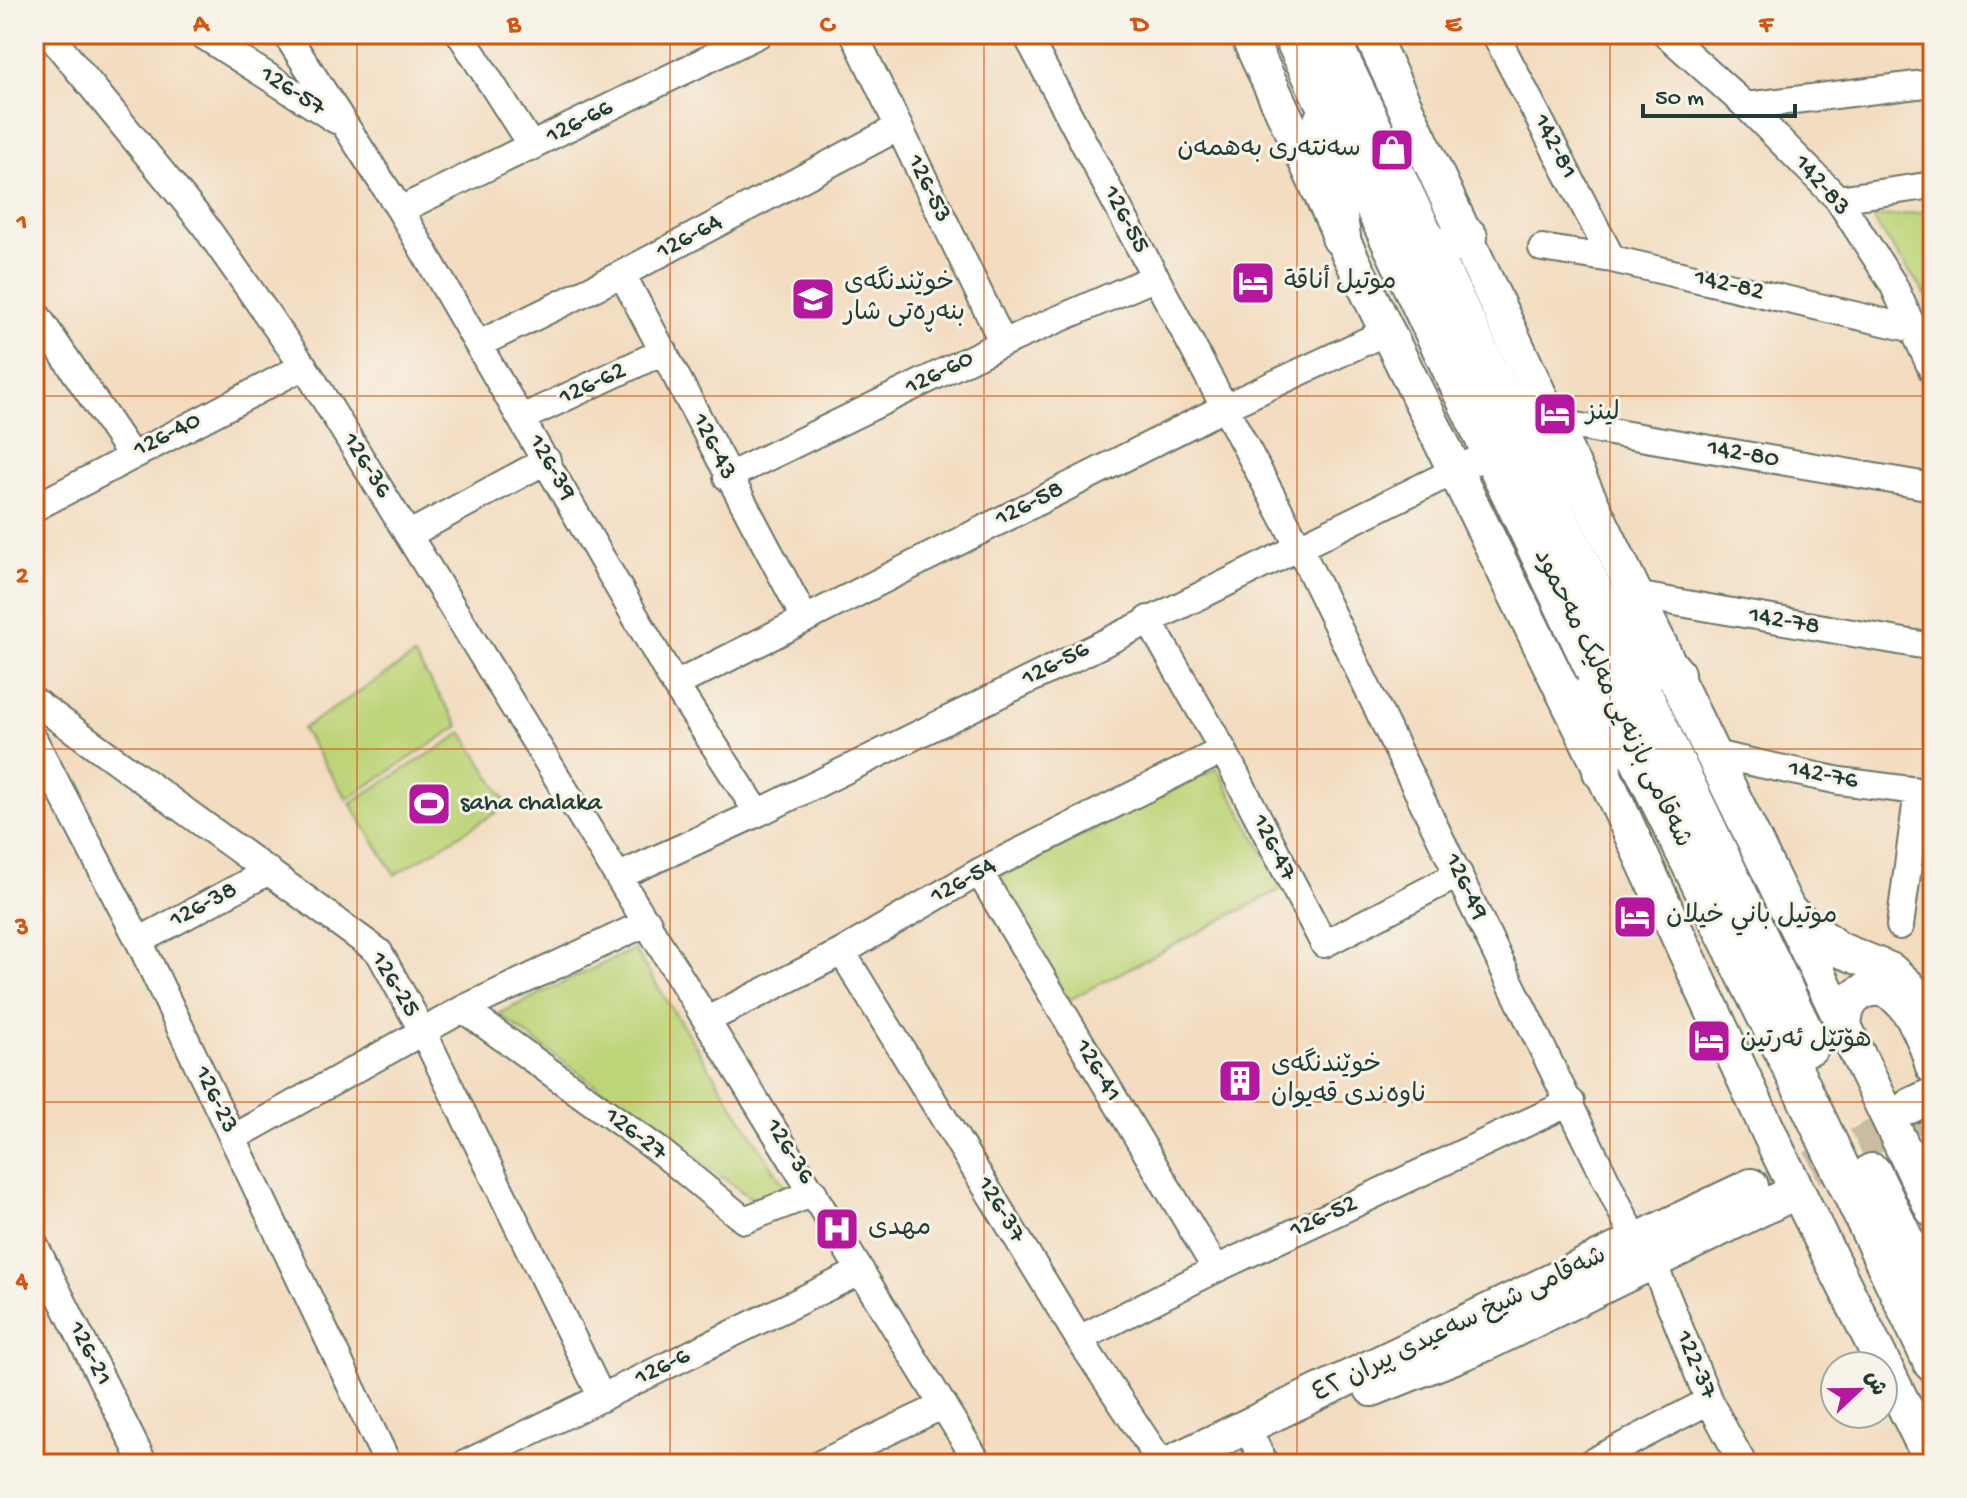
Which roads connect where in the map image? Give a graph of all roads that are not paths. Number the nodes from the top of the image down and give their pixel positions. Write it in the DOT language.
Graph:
graph roads {
  1 [pos="49,34"];
  2 [pos="201,34"];
  3 [pos="286,34"];
  4 [pos="460,34"];
  5 [pos="759,34"];
  6 [pos="854,34"];
  7 [pos="1026,34"];
  8 [pos="1247,34"];
  9 [pos="1292,34"];
  10 [pos="1328,34"];
  11 [pos="1371,34"];
  12 [pos="1495,34"];
  13 [pos="1666,34"];
  14 [pos="1317,83"];
  15 [pos="1933,83"];
  16 [pos="1746,106"];
  17 [pos="343,124"];
  18 [pos="899,127"];
  19 [pos="532,147"];
  20 [pos="1933,185"];
  21 [pos="1838,199"];
  22 [pos="400,210"];
  23 [pos="1341,237"];
  24 [pos="1468,237"];
  25 [pos="1542,248"];
  26 [pos="1433,252"];
  27 [pos="1612,259"];
  28 [pos="622,274"];
  29 [pos="1156,277"];
  30 [pos="34,311"];
  31 [pos="1914,329"];
  32 [pos="1388,331"];
  33 [pos="1003,343"];
  34 [pos="479,344"];
  35 [pos="664,351"];
  36 [pos="304,366"];
  37 [pos="1933,372"];
  38 [pos="1223,408"];
  39 [pos="522,418"];
  40 [pos="1552,422"];
  41 [pos="1493,452"];
  42 [pos="131,455"];
  43 [pos="547,460"];
  44 [pos="1457,469"];
  45 [pos="727,477"];
  46 [pos="1933,487"];
  47 [pos="34,508"];
  48 [pos="408,535"];
  49 [pos="1299,547"];
  50 [pos="1583,571"];
  51 [pos="1635,595"];
  52 [pos="805,619"];
  53 [pos="1148,619"];
  54 [pos="1933,647"];
  55 [pos="1593,666"];
  56 [pos="1675,674"];
  57 [pos="675,685"];
  58 [pos="34,701"];
  59 [pos="34,740"];
  60 [pos="1223,750"];
  61 [pos="1713,754"];
  62 [pos="1602,771"];
  63 [pos="1925,792"];
  64 [pos="758,813"];
  65 [pos="269,871"];
  66 [pos="979,872"];
  67 [pos="1459,874"];
  68 [pos="619,876"];
  69 [pos="1787,908"];
  70 [pos="648,922"];
  71 [pos="1900,926"];
  72 [pos="139,941"];
  73 [pos="842,952"];
  74 [pos="463,1009"];
  75 [pos="707,1020"];
  76 [pos="1844,1027"];
  77 [pos="1933,1028"];
  78 [pos="423,1032"];
  79 [pos="1933,1067"];
  80 [pos="1571,1102"];
  81 [pos="233,1138"];
  82 [pos="1778,1152"];
  83 [pos="1753,1191"];
  84 [pos="1797,1191"];
  85 [pos="814,1193"];
  86 [pos="1933,1210"];
  87 [pos="1629,1227"];
  88 [pos="34,1244"];
  89 [pos="1653,1262"];
  90 [pos="1216,1269"];
  91 [pos="861,1271"];
  92 [pos="1933,1300"];
  93 [pos="1079,1339"];
  94 [pos="1933,1363"];
  95 [pos="1338,1392"];
  96 [pos="602,1398"];
  97 [pos="1709,1401"];
  98 [pos="944,1405"];
  99 [pos="1259,1452"];
  100 [pos="144,1464"];
  101 [pos="388,1464"];
  102 [pos="465,1464"];
  103 [pos="820,1464"];
  104 [pos="979,1464"];
  105 [pos="1162,1464"];
  106 [pos="1168,1464"];
  107 [pos="1201,1464"];
  108 [pos="1588,1464"];
  109 [pos="1743,1464"];
  110 [pos="1933,1464"];
  1 -- 36 [label="street, 126-36"];
  2 -- 17 [label="street, 126-57"];
  3 -- 17 [label="street, 126-39"];
  4 -- 19 [label="street"];
  5 -- 19 [label="street, 126-66"];
  6 -- 18 [label="street, 126-53"];
  7 -- 29 [label="street, 126-55"];
  8 -- 23 [label="main road"];
  9 -- 14 [label="highway, شەقامی بازنەیی مەلیک مەحمود"];
  10 -- 26 [label="highway, شەقامی بازنەیی مەلیک مەحمود"];
  11 -- 24 [label="main road"];
  12 -- 27 [label="street, 142-81"];
  13 -- 16 [label="street, 142-83"];
  14 -- 23 [label="highway"];
  14 -- 41 [label="highway, شەقامی بازنەیی مەلیک مەحمود"];
  15 -- 16 [label="street"];
  16 -- 21 [label="street, 142-83"];
  17 -- 22 [label="street, 126-39"];
  18 -- 28 [label="street, 126-64"];
  18 -- 33 [label="street, 126-53"];
  19 -- 22 [label="street, 126-66"];
  20 -- 21 [label="street"];
  21 -- 31 [label="street, 142-83"];
  22 -- 34 [label="street, 126-39"];
  23 -- 32 [label="main road"];
  24 -- 26 [label="highway"];
  24 -- 40 [label="main road"];
  25 -- 27 [label="street, 142-82"];
  26 -- 50 [label="highway, شەقامی بازنەیی مەلیک مەحمود"];
  27 -- 31 [label="street, 142-82"];
  28 -- 34 [label="street, 126-64"];
  28 -- 35 [label="street, 126-43"];
  29 -- 33 [label="street, 126-60"];
  29 -- 38 [label="street, 126-55"];
  30 -- 42 [label="street"];
  31 -- 37 [label="street, 142-83"];
  32 -- 38 [label="street, 126-58"];
  32 -- 44 [label="main road"];
  33 -- 45 [label="street, 126-60"];
  34 -- 39 [label="street, 126-39"];
  35 -- 39 [label="street, 126-62"];
  35 -- 45 [label="street, 126-43"];
  36 -- 42 [label="street, 126-40"];
  36 -- 48 [label="street, 126-36"];
  38 -- 49 [label="street, 126-55"];
  38 -- 52 [label="street, 126-58"];
  39 -- 43 [label="street, 126-39"];
  40 -- 46 [label="street, 142-80"];
  40 -- 51 [label="main road"];
  41 -- 44 [label="street, 126-56"];
  41 -- 55 [label="highway, شەقامی بازنەیی مەلیک مەحمود"];
  42 -- 47 [label="street, 126-40"];
  43 -- 48 [label="street"];
  43 -- 57 [label="street, 126-39"];
  44 -- 49 [label="street, 126-56"];
  44 -- 62 [label="main road"];
  45 -- 52 [label="street, 126-43"];
  48 -- 68 [label="street, 126-36"];
  49 -- 53 [label="street, 126-56"];
  49 -- 67 [label="street, 126-49"];
  50 -- 56 [label="highway"];
  50 -- 92 [label="highway, شەقامی بازنەیی مەلیک مەحمود"];
  51 -- 54 [label="street, 142-78"];
  51 -- 56 [label="main road"];
  52 -- 57 [label="street, 126-58"];
  53 -- 60 [label="street, 126-47"];
  53 -- 64 [label="street, 126-56"];
  55 -- 62 [label="highway"];
  55 -- 94 [label="highway, شەقامی بازنەیی مەلیک مەحمود"];
  56 -- 61 [label="main road"];
  57 -- 64 [label="street, 126-39"];
  58 -- 65 [label="street, 126-25"];
  59 -- 72 [label="street, 126-23"];
  60 -- 66 [label="street, 126-54"];
  60 -- 67 [label="street, 126-47"];
  61 -- 63 [label="street, 142-76"];
  61 -- 69 [label="main road"];
  62 -- 82 [label="main road"];
  63 -- 71 [label="street"];
  64 -- 68 [label="street, 126-56"];
  65 -- 72 [label="street, 126-38"];
  65 -- 78 [label="street, 126-25"];
  66 -- 73 [label="street, 126-54"];
  66 -- 90 [label="street, 126-41"];
  67 -- 80 [label="street, 126-49"];
  68 -- 70 [label="street, 126-36"];
  69 -- 76 [label="main road"];
  69 -- 77 [label="main road"];
  70 -- 74 [label="street"];
  70 -- 75 [label="street, 126-36"];
  72 -- 81 [label="street, 126-23"];
  73 -- 75 [label="street, 126-54"];
  73 -- 93 [label="street, 126-37"];
  74 -- 78 [label="street"];
  74 -- 85 [label="street, 126-27"];
  75 -- 85 [label="street, 126-36"];
  76 -- 79 [label="main road"];
  76 -- 86 [label="main road"];
  78 -- 81 [label="street"];
  78 -- 96 [label="street, 126-25"];
  80 -- 87 [label="street, 126-49"];
  80 -- 90 [label="street, 126-52"];
  81 -- 101 [label="street, 126-23"];
  82 -- 84 [label="main road"];
  82 -- 87 [label="main road"];
  83 -- 95 [label="main road, شەقامی شیخ سەعیدی پیران ٤٢"];
  84 -- 89 [label="main road"];
  84 -- 110 [label="main road"];
  85 -- 91 [label="street, 126-36"];
  87 -- 95 [label="main road"];
  88 -- 100 [label="street, 126-21"];
  89 -- 95 [label="main road"];
  89 -- 97 [label="street, 122-37"];
  90 -- 93 [label="street, 126-52"];
  91 -- 96 [label="street, 126-6"];
  91 -- 98 [label="street, 126-36"];
  93 -- 105 [label="street, 126-37"];
  95 -- 99 [label="main road, شەقامی شیخ سەعیدی پیران ٤٢"];
  95 -- 106 [label="main road, شەقامی شیخ سەعیدی پیران ٤٢"];
  96 -- 102 [label="street, 126-6"];
  97 -- 108 [label="street"];
  97 -- 109 [label="street, 122-37"];
  98 -- 103 [label="street"];
  98 -- 104 [label="street, 126-36"];
  99 -- 107 [label="main road, شەقامی شیخ سەعیدی پیران ٤٢"];
}
